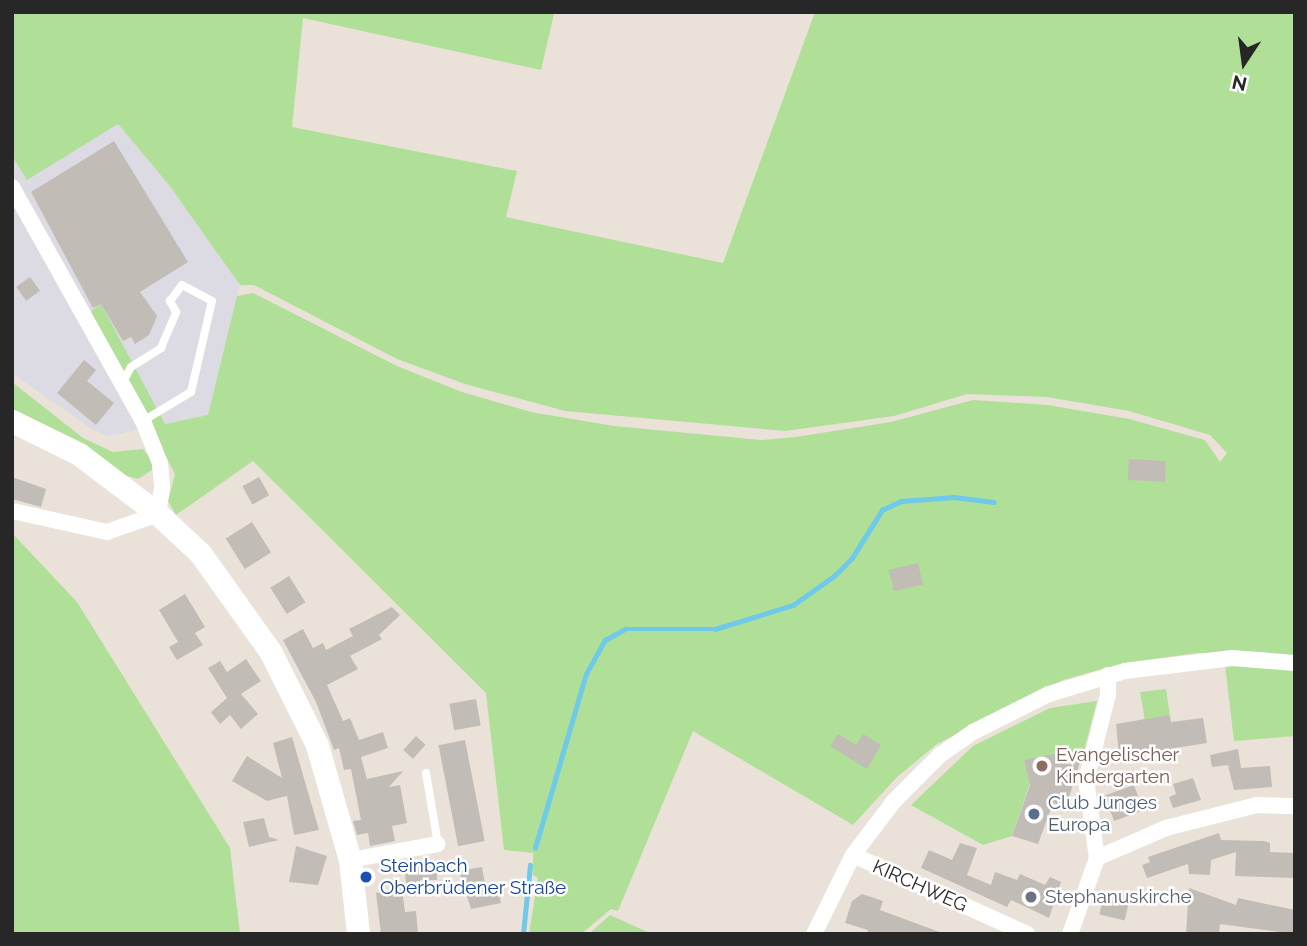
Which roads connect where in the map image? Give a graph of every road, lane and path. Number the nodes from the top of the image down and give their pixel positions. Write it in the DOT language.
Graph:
graph roads {
  1 [pos="12,187"];
  2 [pos="122,384"];
  3 [pos="12,421"];
  4 [pos="143,422"];
  5 [pos="12,511"];
  6 [pos="158,514"];
  7 [pos="1295,663"];
  8 [pos="1108,675"];
  9 [pos="426,773"];
  10 [pos="1295,806"];
  11 [pos="438,844"];
  12 [pos="853,855"];
  13 [pos="1097,858"];
  14 [pos="350,860"];
  15 [pos="358,934"];
  16 [pos="814,934"];
  17 [pos="1027,934"];
  18 [pos="1070,934"];
  1 -- 2 [label="street"];
  2 -- 4 [label="street"];
  2 -- 4 [label="lane"];
  3 -- 6 [label="street"];
  4 -- 6 [label="street"];
  5 -- 6 [label="street"];
  6 -- 14 [label="street"];
  7 -- 8 [label="street"];
  8 -- 12 [label="street"];
  8 -- 13 [label="street"];
  9 -- 11 [label="lane"];
  10 -- 13 [label="street"];
  11 -- 14 [label="street"];
  12 -- 16 [label="street"];
  12 -- 17 [label="street, KIRCHWEG"];
  13 -- 18 [label="street"];
  14 -- 15 [label="street"];
}
